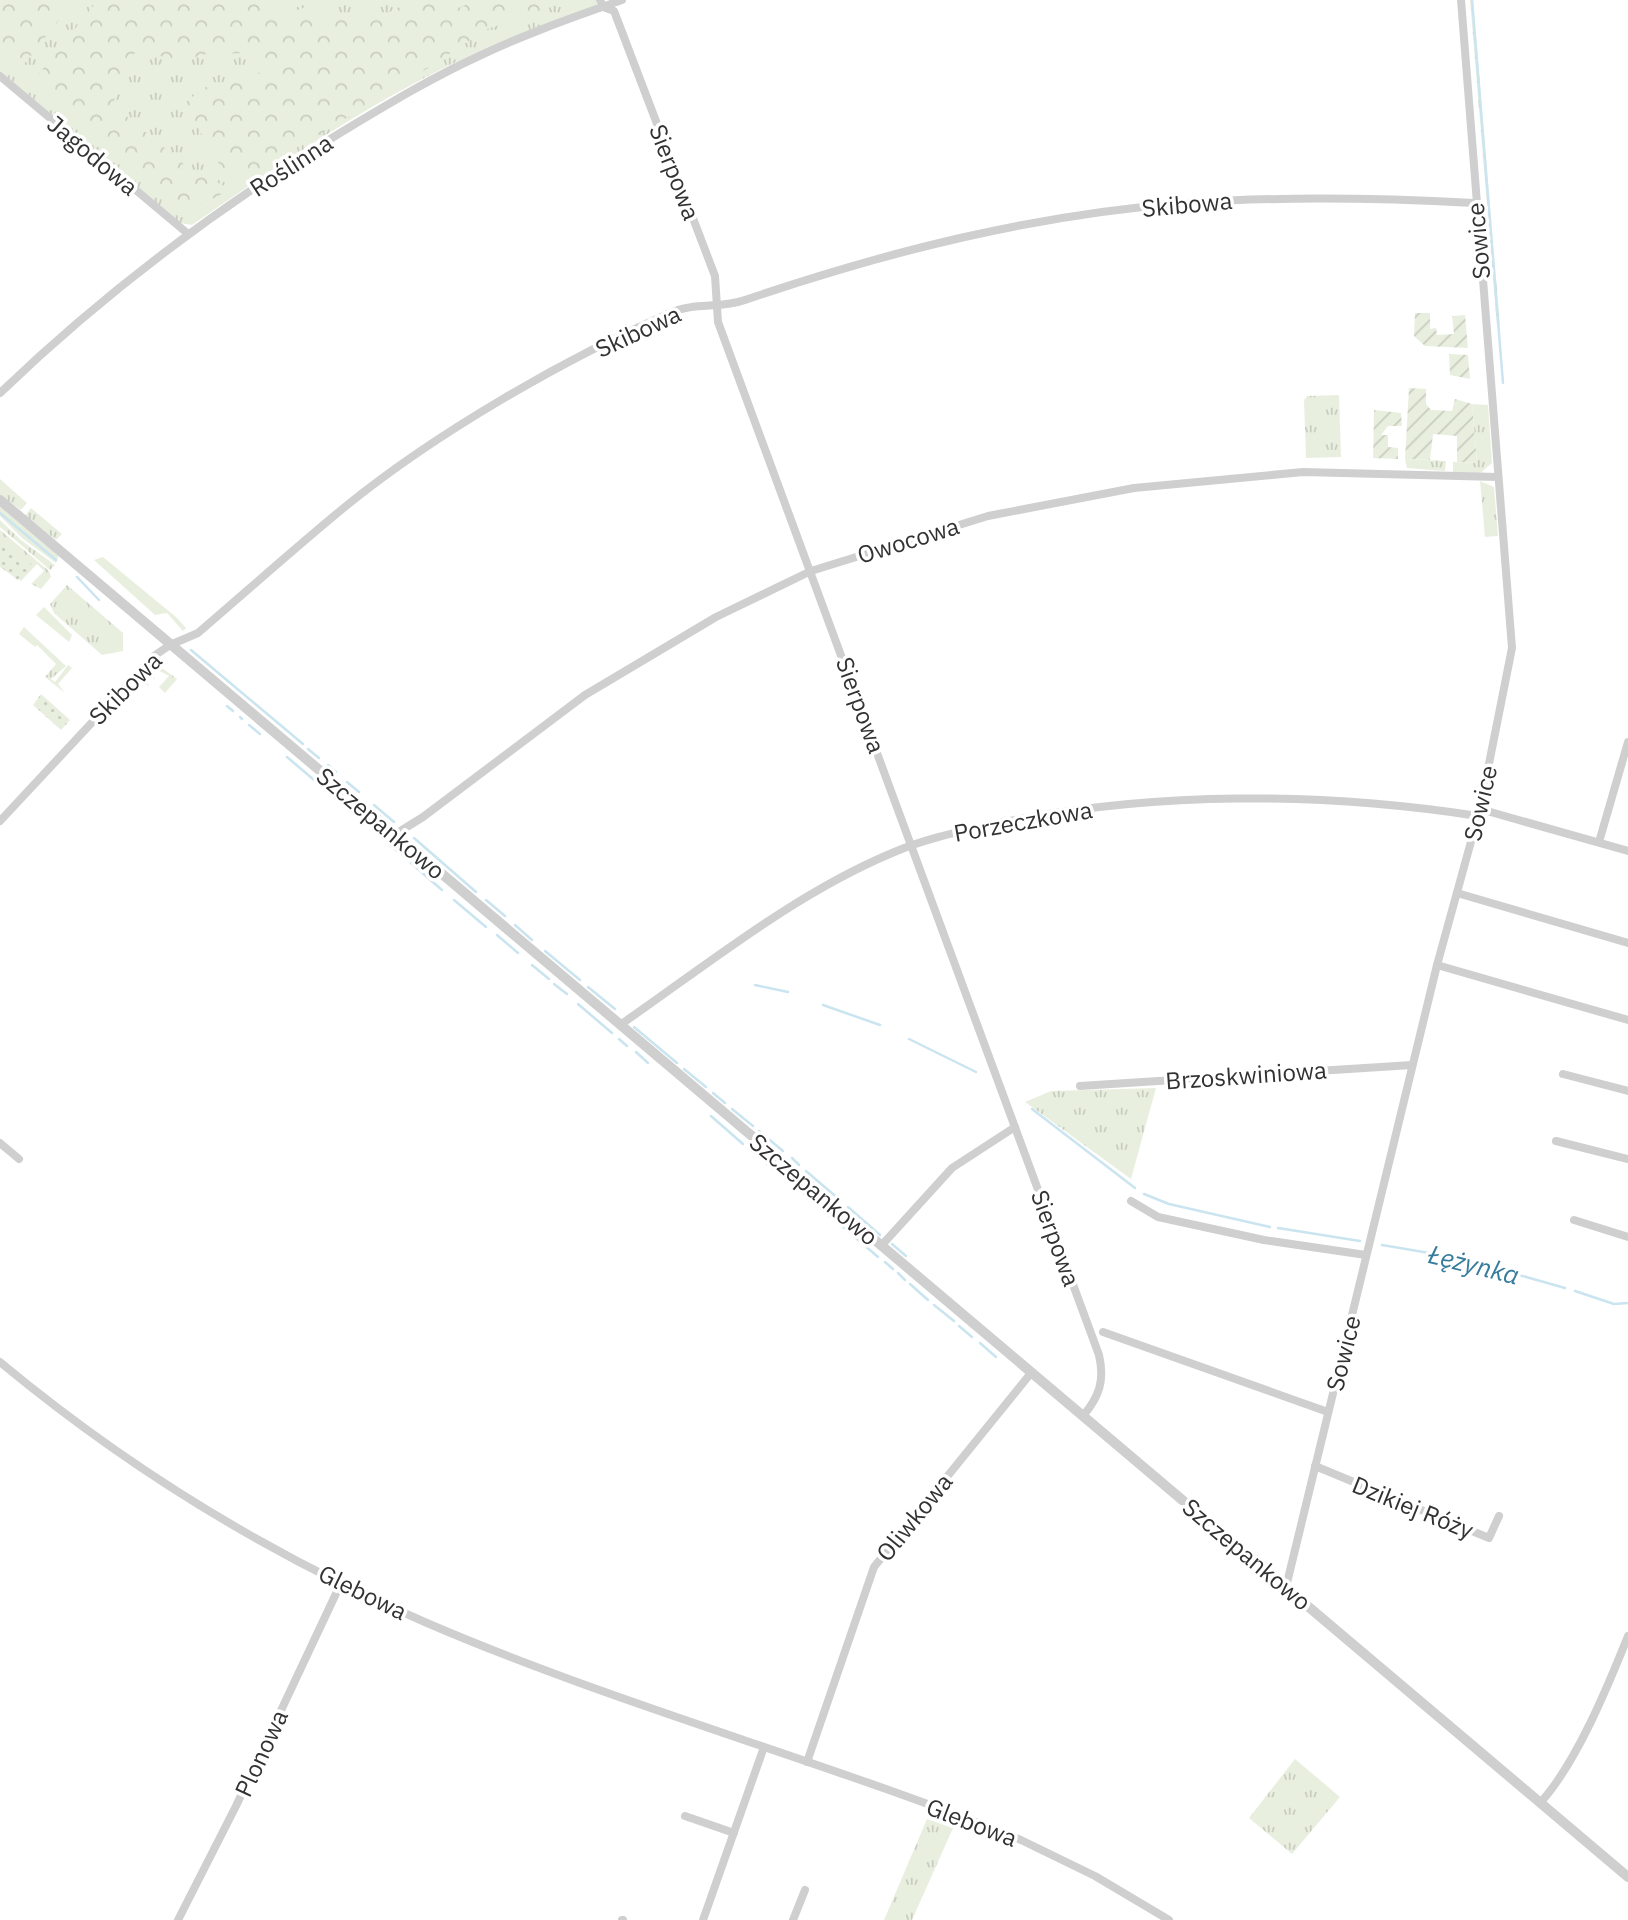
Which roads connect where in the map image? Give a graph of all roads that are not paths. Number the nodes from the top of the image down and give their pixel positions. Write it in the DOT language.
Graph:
graph roads {
  1 [pos="622,0"];
  2 [pos="1461,0"];
  3 [pos="601,4"];
  4 [pos="0,76"];
  5 [pos="1474,202"];
  6 [pos="187,233"];
  7 [pos="716,307"];
  8 [pos="0,393"];
  9 [pos="1498,478"];
  10 [pos="0,500"];
  11 [pos="811,571"];
  12 [pos="170,645"];
  13 [pos="1628,742"];
  14 [pos="1479,813"];
  15 [pos="0,821"];
  16 [pos="394,835"];
  17 [pos="1599,842"];
  18 [pos="913,845"];
  19 [pos="1628,851"];
  20 [pos="1457,893"];
  21 [pos="1628,943"];
  22 [pos="1437,965"];
  23 [pos="1628,1020"];
  24 [pos="620,1025"];
  25 [pos="1412,1065"];
  26 [pos="1563,1074"];
  27 [pos="1080,1086"];
  28 [pos="1628,1091"];
  29 [pos="1015,1127"];
  30 [pos="1556,1141"];
  31 [pos="0,1143"];
  32 [pos="19,1159"];
  33 [pos="1628,1159"];
  34 [pos="1131,1202"];
  35 [pos="1574,1220"];
  36 [pos="1628,1237"];
  37 [pos="881,1246"];
  38 [pos="1366,1255"];
  39 [pos="1103,1332"];
  40 [pos="0,1362"];
  41 [pos="1031,1373"];
  42 [pos="1328,1412"];
  43 [pos="1083,1416"];
  44 [pos="1315,1466"];
  45 [pos="1499,1516"];
  46 [pos="341,1583"];
  47 [pos="1286,1587"];
  48 [pos="1628,1636"];
  49 [pos="765,1746"];
  50 [pos="807,1762"];
  51 [pos="1540,1803"];
  52 [pos="685,1816"];
  53 [pos="734,1832"];
  54 [pos="1628,1877"];
  55 [pos="805,1890"];
  56 [pos="178,1920"];
  57 [pos="703,1920"];
  58 [pos="793,1920"];
  59 [pos="1168,1920"];
  1 -- 3 [label="street, Roślinna"];
  2 -- 5 [label="street, Sowice"];
  3 -- 6 [label="street, Roślinna"];
  3 -- 7 [label="street, Sierpowa"];
  4 -- 6 [label="street, Jagodowa"];
  5 -- 7 [label="street, Skibowa"];
  5 -- 9 [label="street, Sowice"];
  6 -- 8 [label="street, Roślinna"];
  7 -- 11 [label="street, Sierpowa"];
  7 -- 12 [label="street, Skibowa"];
  9 -- 11 [label="street, Owocowa"];
  9 -- 14 [label="street, Sowice"];
  10 -- 12 [label="street, Szczepankowo"];
  11 -- 16 [label="street, Owocowa"];
  11 -- 18 [label="street, Sierpowa"];
  12 -- 15 [label="street, Skibowa"];
  12 -- 16 [label="street, Szczepankowo"];
  13 -- 17 [label="street"];
  14 -- 17 [label="street, Porzeczkowa"];
  14 -- 18 [label="street, Porzeczkowa"];
  14 -- 20 [label="street, Sowice"];
  16 -- 24 [label="street, Szczepankowo"];
  17 -- 19 [label="street, Porzeczkowa"];
  18 -- 24 [label="street, Porzeczkowa"];
  18 -- 29 [label="street, Sierpowa"];
  20 -- 21 [label="street"];
  20 -- 22 [label="street, Sowice"];
  22 -- 23 [label="street"];
  22 -- 25 [label="street, Sowice"];
  24 -- 37 [label="street, Szczepankowo"];
  25 -- 27 [label="street, Brzoskwiniowa"];
  25 -- 38 [label="street, Sowice"];
  26 -- 28 [label="street"];
  29 -- 37 [label="street"];
  29 -- 43 [label="street, Sierpowa"];
  30 -- 33 [label="street"];
  31 -- 32 [label="street"];
  34 -- 38 [label="street"];
  35 -- 36 [label="street"];
  37 -- 41 [label="street, Szczepankowo"];
  38 -- 42 [label="street, Sowice"];
  39 -- 42 [label="street"];
  40 -- 46 [label="street, Glebowa"];
  41 -- 43 [label="street, Szczepankowo"];
  41 -- 50 [label="street, Oliwkowa"];
  42 -- 44 [label="street, Sowice"];
  43 -- 47 [label="street, Szczepankowo"];
  44 -- 45 [label="street, Dzikiej Róży"];
  44 -- 47 [label="street, Sowice"];
  46 -- 49 [label="street, Glebowa"];
  46 -- 56 [label="street, Plonowa"];
  47 -- 51 [label="street, Szczepankowo"];
  48 -- 51 [label="street"];
  49 -- 50 [label="street, Glebowa"];
  49 -- 53 [label="street"];
  50 -- 59 [label="street, Glebowa"];
  51 -- 54 [label="street, Szczepankowo"];
  52 -- 53 [label="street"];
  53 -- 57 [label="street"];
  55 -- 58 [label="street"];
}
